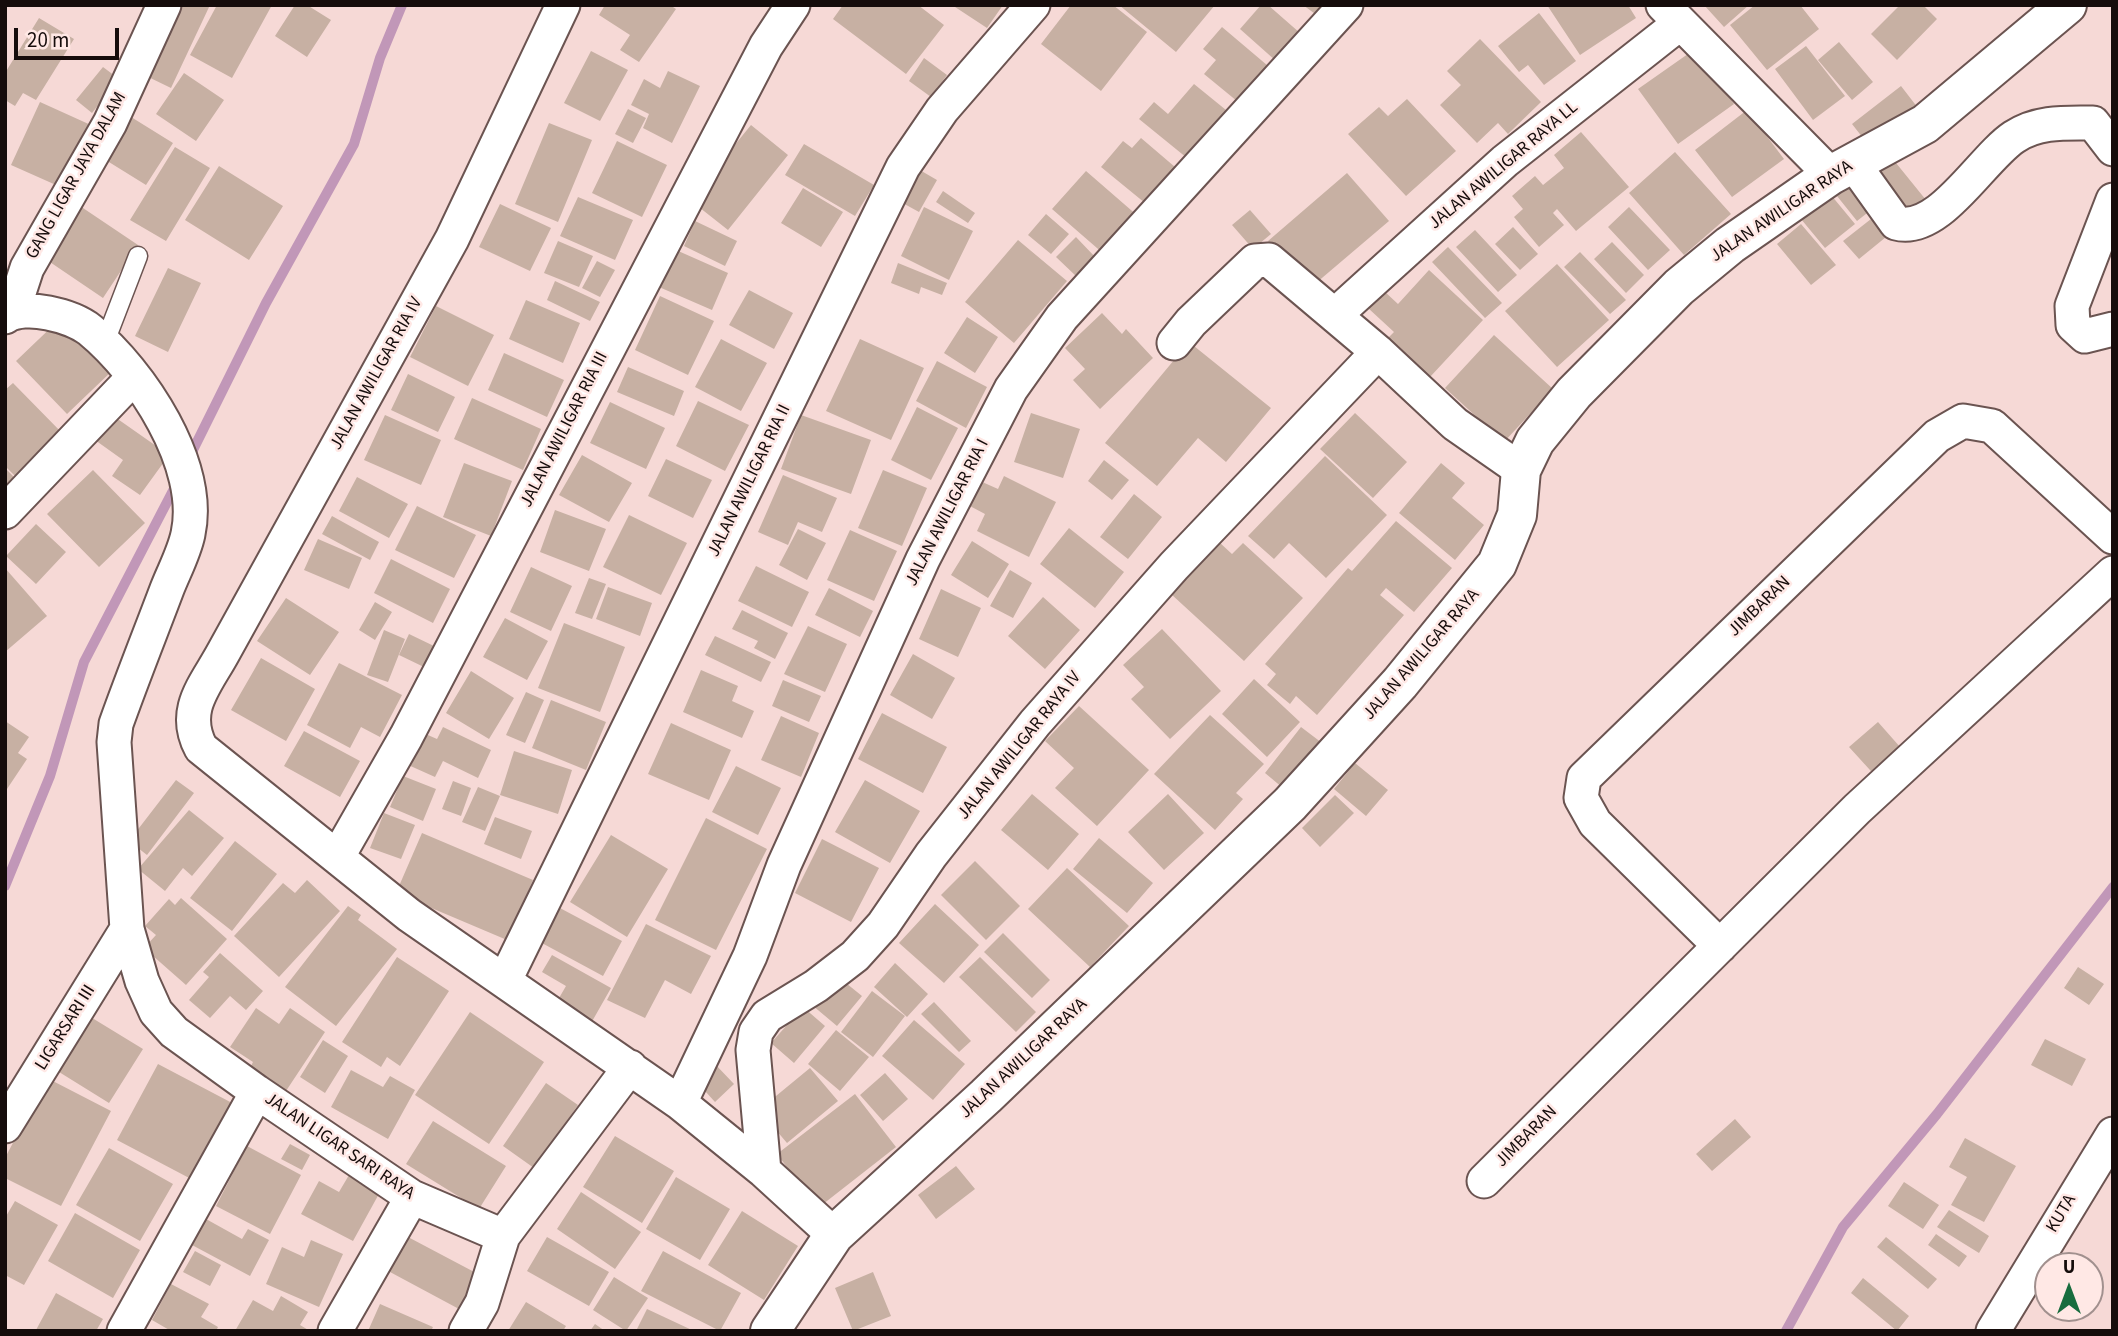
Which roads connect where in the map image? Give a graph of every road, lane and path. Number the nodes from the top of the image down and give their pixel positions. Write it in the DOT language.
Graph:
graph roads {
  1 [pos="164,5"];
  2 [pos="563,5"];
  3 [pos="793,5"];
  4 [pos="1033,5"];
  5 [pos="1346,5"];
  6 [pos="2067,5"];
  7 [pos="1671,15"];
  8 [pos="2113,149"];
  9 [pos="1842,169"];
  10 [pos="2113,200"];
  11 [pos="138,256"];
  12 [pos="9,314"];
  13 [pos="1335,315"];
  14 [pos="2113,329"];
  15 [pos="105,342"];
  16 [pos="1174,343"];
  17 [pos="1378,352"];
  18 [pos="133,378"];
  19 [pos="1521,470"];
  20 [pos="5,513"];
  21 [pos="2113,537"];
  22 [pos="2113,573"];
  23 [pos="338,856"];
  24 [pos="127,929"];
  25 [pos="1720,946"];
  26 [pos="505,980"];
  27 [pos="630,1067"];
  28 [pos="257,1092"];
  29 [pos="680,1103"];
  30 [pos="5,1126"];
  31 [pos="2113,1134"];
  32 [pos="764,1171"];
  33 [pos="1484,1181"];
  34 [pos="412,1197"];
  35 [pos="834,1235"];
  36 [pos="503,1236"];
  37 [pos="2004,1327"];
  38 [pos="124,1331"];
  39 [pos="335,1331"];
  40 [pos="466,1331"];
  41 [pos="770,1331"];
  1 -- 12 [label="street, GANG LIGAR JAYA DALAM"];
  2 -- 23 [label="street, JALAN AWILIGAR RIA IV"];
  3 -- 23 [label="street, JALAN AWILIGAR RIA III"];
  4 -- 26 [label="street, JALAN AWILIGAR RIA II"];
  5 -- 29 [label="street, JALAN AWILIGAR RIA I"];
  6 -- 9 [label="street, JALAN AWILIGAR RAYA"];
  7 -- 9 [label="street"];
  7 -- 13 [label="street, JALAN AWILIGAR RAYA LL"];
  8 -- 9 [label="street"];
  9 -- 19 [label="street, JALAN AWILIGAR RAYA"];
  10 -- 14 [label="street"];
  11 -- 15 [label="lane"];
  12 -- 15 [label="street, JALAN LIGAR SARI RAYA"];
  13 -- 16 [label="street"];
  13 -- 17 [label="street"];
  15 -- 18 [label="street, JALAN LIGAR SARI RAYA"];
  17 -- 19 [label="street"];
  17 -- 32 [label="street, JALAN AWILIGAR RAYA IV"];
  18 -- 20 [label="street"];
  18 -- 24 [label="street, JALAN LIGAR SARI RAYA"];
  19 -- 35 [label="street, JALAN AWILIGAR RAYA"];
  21 -- 25 [label="street, JIMBARAN"];
  22 -- 25 [label="street, JIMBARAN"];
  23 -- 26 [label="street"];
  24 -- 28 [label="street, JALAN LIGAR SARI RAYA"];
  24 -- 30 [label="street, LIGARSARI III"];
  25 -- 33 [label="street, JIMBARAN"];
  26 -- 27 [label="street"];
  27 -- 29 [label="street"];
  27 -- 36 [label="street"];
  28 -- 34 [label="street, JALAN LIGAR SARI RAYA"];
  28 -- 38 [label="street"];
  29 -- 32 [label="street"];
  31 -- 37 [label="street, KUTA"];
  32 -- 35 [label="street"];
  34 -- 36 [label="street, JALAN LIGAR SARI RAYA"];
  34 -- 39 [label="street"];
  35 -- 41 [label="street, JALAN AWILIGAR RAYA"];
  36 -- 40 [label="street"];
}
